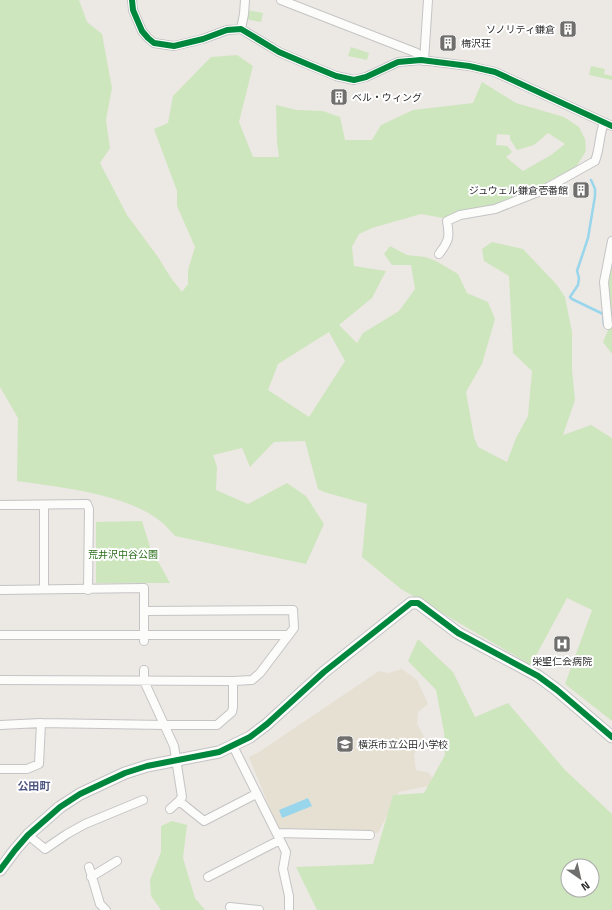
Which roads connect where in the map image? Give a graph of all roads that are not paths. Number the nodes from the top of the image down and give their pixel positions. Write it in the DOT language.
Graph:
graph roads {
  1 [pos="132,0"];
  2 [pos="245,0"];
  3 [pos="281,0"];
  4 [pos="428,0"];
  5 [pos="241,30"];
  6 [pos="423,61"];
  7 [pos="604,123"];
  8 [pos="612,126"];
  9 [pos="612,241"];
  10 [pos="439,254"];
  11 [pos="608,324"];
  12 [pos="0,505"];
  13 [pos="44,505"];
  14 [pos="0,590"];
  15 [pos="44,590"];
  16 [pos="88,590"];
  17 [pos="145,611"];
  18 [pos="0,635"];
  19 [pos="288,635"];
  20 [pos="144,638"];
  21 [pos="144,670"];
  22 [pos="0,680"];
  23 [pos="144,681"];
  24 [pos="233,681"];
  25 [pos="0,724"];
  26 [pos="41,724"];
  27 [pos="164,726"];
  28 [pos="612,736"];
  29 [pos="233,746"];
  30 [pos="176,760"];
  31 [pos="0,770"];
  32 [pos="256,794"];
  33 [pos="143,800"];
  34 [pos="179,800"];
  35 [pos="170,809"];
  36 [pos="370,835"];
  37 [pos="28,836"];
  38 [pos="279,837"];
  39 [pos="117,861"];
  40 [pos="89,867"];
  41 [pos="0,870"];
  42 [pos="91,877"];
  43 [pos="208,877"];
  44 [pos="230,907"];
  45 [pos="106,910"];
  46 [pos="259,910"];
  47 [pos="289,910"];
  1 -- 5 [label="street"];
  2 -- 5 [label="street"];
  3 -- 6 [label="street"];
  4 -- 6 [label="street"];
  5 -- 6 [label="street"];
  6 -- 7 [label="street"];
  7 -- 8 [label="street"];
  7 -- 10 [label="street"];
  9 -- 11 [label="street"];
  12 -- 13 [label="street"];
  13 -- 15 [label="street"];
  13 -- 16 [label="street"];
  14 -- 15 [label="street"];
  15 -- 16 [label="street"];
  16 -- 17 [label="street"];
  17 -- 19 [label="street"];
  17 -- 20 [label="street"];
  18 -- 20 [label="street"];
  19 -- 20 [label="street"];
  19 -- 24 [label="street"];
  21 -- 23 [label="street"];
  22 -- 23 [label="street"];
  23 -- 24 [label="street"];
  23 -- 27 [label="street"];
  24 -- 27 [label="street"];
  25 -- 26 [label="street"];
  26 -- 27 [label="street"];
  26 -- 31 [label="street"];
  27 -- 30 [label="street"];
  28 -- 29 [label="street"];
  29 -- 30 [label="street"];
  29 -- 32 [label="street"];
  30 -- 34 [label="street"];
  30 -- 37 [label="street"];
  32 -- 34 [label="street"];
  32 -- 38 [label="street"];
  33 -- 37 [label="street"];
  34 -- 35 [label="street"];
  36 -- 38 [label="street"];
  37 -- 41 [label="street"];
  38 -- 43 [label="street"];
  38 -- 47 [label="street"];
  39 -- 42 [label="street"];
  40 -- 42 [label="street"];
  42 -- 45 [label="street"];
  44 -- 46 [label="street"];
}
